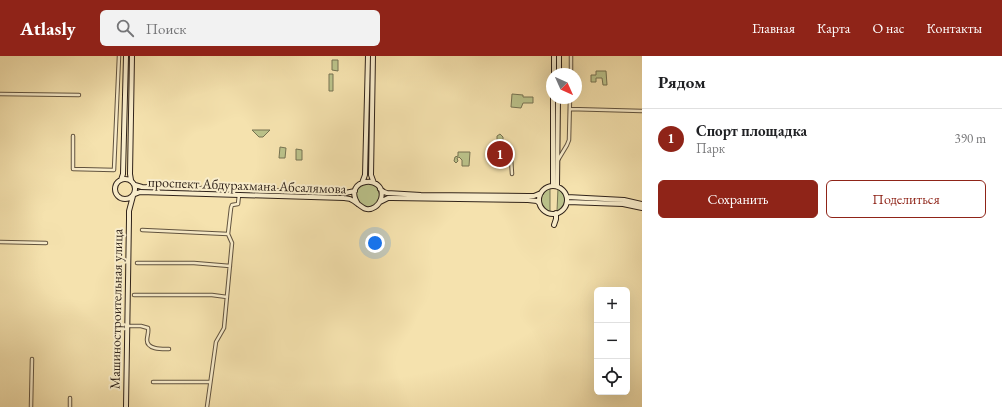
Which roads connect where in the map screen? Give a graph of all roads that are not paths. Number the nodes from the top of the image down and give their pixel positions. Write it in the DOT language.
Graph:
graph roads {
  1 [pos="119,56"];
  2 [pos="126,56"];
  3 [pos="132,56"];
  4 [pos="368,56"];
  5 [pos="373,56"];
  6 [pos="554,56"];
  7 [pos="559,56"];
  8 [pos="571,56"];
  9 [pos="554,68"];
  10 [pos="559,68"];
  11 [pos="571,68"];
  12 [pos="0,94"];
  13 [pos="79,95"];
  14 [pos="553,104"];
  15 [pos="558,104"];
  16 [pos="570,104"];
  17 [pos="570,109"];
  18 [pos="642,111"];
  19 [pos="73,136"];
  20 [pos="511,158"];
  21 [pos="558,160"];
  22 [pos="512,174"];
  23 [pos="121,180"];
  24 [pos="131,180"];
  25 [pos="361,183"];
  26 [pos="374,183"];
  27 [pos="135,185"];
  28 [pos="555,186"];
  29 [pos="380,189"];
  30 [pos="355,191"];
  31 [pos="541,193"];
  32 [pos="134,195"];
  33 [pos="239,195"];
  34 [pos="124,200"];
  35 [pos="567,200"];
  36 [pos="380,202"];
  37 [pos="539,203"];
  38 [pos="358,204"];
  39 [pos="642,204"];
  40 [pos="642,208"];
  41 [pos="129,211"];
  42 [pos="142,230"];
  43 [pos="228,234"];
  44 [pos="0,242"];
  45 [pos="46,243"];
  46 [pos="137,263"];
  47 [pos="230,266"];
  48 [pos="134,295"];
  49 [pos="227,297"];
  50 [pos="127,326"];
  51 [pos="169,349"];
  52 [pos="32,359"];
  53 [pos="153,382"];
  54 [pos="210,382"];
  55 [pos="70,398"];
  56 [pos="31,407"];
  57 [pos="70,407"];
  58 [pos="126,407"];
  59 [pos="207,407"];
  1 -- 19 [label="street"];
  2 -- 23 [label="street"];
  3 -- 24 [label="street"];
  4 -- 25 [label="street"];
  5 -- 26 [label="street"];
  6 -- 9 [label="street"];
  7 -- 10 [label="street"];
  8 -- 11 [label="street"];
  12 -- 13 [label="street"];
  14 -- 28 [label="street"];
  15 -- 21 [label="street"];
  16 -- 17 [label="street"];
  17 -- 18 [label="street"];
  17 -- 21 [label="street"];
  20 -- 22 [label="street"];
  21 -- 28 [label="street"];
  23 -- 24 [label="street"];
  23 -- 34 [label="street"];
  24 -- 27 [label="street"];
  25 -- 26 [label="street"];
  25 -- 30 [label="street"];
  26 -- 29 [label="street"];
  27 -- 30 [label="street, проспект Абдурахмана Абсалямова"];
  27 -- 32 [label="street"];
  28 -- 31 [label="street"];
  28 -- 35 [label="street"];
  29 -- 31 [label="street"];
  29 -- 36 [label="street"];
  30 -- 38 [label="street"];
  31 -- 37 [label="street"];
  32 -- 33 [label="street, проспект Абдурахмана Абсалямова"];
  32 -- 34 [label="street"];
  32 -- 41 [label="street, Машиностроительная улица"];
  33 -- 38 [label="street, проспект Абдурахмана Абсалямова"];
  33 -- 43 [label="street"];
  34 -- 41 [label="street, Машиностроительная улица"];
  35 -- 37 [label="street"];
  35 -- 39 [label="street"];
  35 -- 40 [label="street"];
  36 -- 37 [label="street"];
  36 -- 38 [label="street"];
  41 -- 50 [label="street, Машиностроительная улица"];
  42 -- 43 [label="street"];
  43 -- 47 [label="street"];
  44 -- 45 [label="street"];
  46 -- 47 [label="street"];
  47 -- 49 [label="street"];
  48 -- 49 [label="street"];
  49 -- 54 [label="street"];
  50 -- 51 [label="street"];
  50 -- 58 [label="street, Машиностроительная улица"];
  52 -- 56 [label="street"];
  53 -- 54 [label="street"];
  54 -- 59 [label="street"];
  55 -- 57 [label="street"];
}
